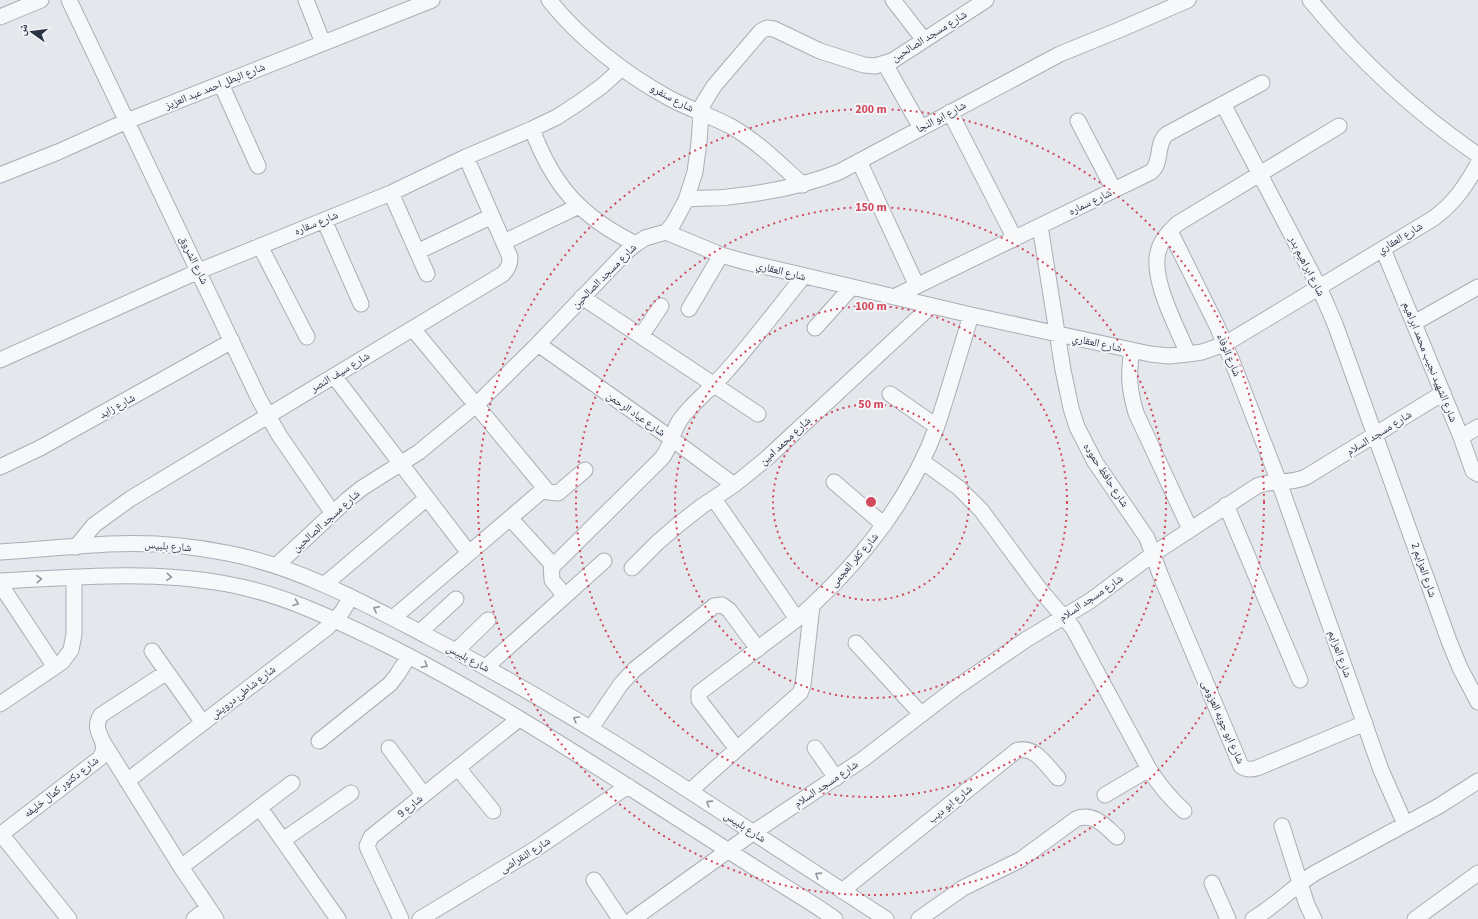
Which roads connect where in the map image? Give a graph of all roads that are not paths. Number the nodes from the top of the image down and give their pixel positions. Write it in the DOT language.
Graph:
graph roads {
  1 [pos="40,0"];
  2 [pos="69,0"];
  3 [pos="306,0"];
  4 [pos="432,0"];
  5 [pos="549,0"];
  6 [pos="893,0"];
  7 [pos="986,0"];
  8 [pos="1188,0"];
  9 [pos="1310,0"];
  10 [pos="0,17"];
  11 [pos="924,40"];
  12 [pos="323,43"];
  13 [pos="885,64"];
  14 [pos="622,68"];
  15 [pos="1262,83"];
  16 [pos="221,84"];
  17 [pos="1223,104"];
  18 [pos="950,112"];
  19 [pos="701,113"];
  20 [pos="127,121"];
  21 [pos="1078,121"];
  22 [pos="1339,126"];
  23 [pos="921,128"];
  24 [pos="532,129"];
  25 [pos="1478,155"];
  26 [pos="466,157"];
  27 [pos="859,161"];
  28 [pos="1478,164"];
  29 [pos="258,166"];
  30 [pos="0,175"];
  31 [pos="1260,175"];
  32 [pos="803,184"];
  33 [pos="1114,190"];
  34 [pos="390,193"];
  35 [pos="686,200"];
  36 [pos="579,206"];
  37 [pos="492,216"];
  38 [pos="324,220"];
  39 [pos="1040,226"];
  40 [pos="1170,231"];
  41 [pos="666,232"];
  42 [pos="1015,238"];
  43 [pos="504,242"];
  44 [pos="636,244"];
  45 [pos="260,246"];
  46 [pos="1383,249"];
  47 [pos="417,252"];
  48 [pos="721,255"];
  49 [pos="199,271"];
  50 [pos="427,274"];
  51 [pos="803,277"];
  52 [pos="917,286"];
  53 [pos="1319,287"];
  54 [pos="1478,287"];
  55 [pos="852,288"];
  56 [pos="582,297"];
  57 [pos="894,297"];
  58 [pos="361,304"];
  59 [pos="661,306"];
  60 [pos="931,306"];
  61 [pos="689,309"];
  62 [pos="971,315"];
  63 [pos="1414,323"];
  64 [pos="815,328"];
  65 [pos="413,329"];
  66 [pos="1057,335"];
  67 [pos="641,336"];
  68 [pos="307,337"];
  69 [pos="232,341"];
  70 [pos="538,344"];
  71 [pos="1225,344"];
  72 [pos="1132,350"];
  73 [pos="1188,354"];
  74 [pos="0,360"];
  75 [pos="334,376"];
  76 [pos="713,384"];
  77 [pos="1443,393"];
  78 [pos="890,394"];
  79 [pos="476,405"];
  80 [pos="758,414"];
  81 [pos="268,416"];
  82 [pos="936,426"];
  83 [pos="1478,427"];
  84 [pos="1376,435"];
  85 [pos="1461,437"];
  86 [pos="672,440"];
  87 [pos="922,461"];
  88 [pos="401,464"];
  89 [pos="0,467"];
  90 [pos="585,470"];
  91 [pos="1478,474"];
  92 [pos="834,482"];
  93 [pos="1279,482"];
  94 [pos="734,485"];
  95 [pos="544,489"];
  96 [pos="427,498"];
  97 [pos="714,499"];
  98 [pos="1226,506"];
  99 [pos="332,512"];
  100 [pos="510,518"];
  101 [pos="884,525"];
  102 [pos="1190,530"];
  103 [pos="76,547"];
  104 [pos="0,552"];
  105 [pos="470,553"];
  106 [pos="1153,554"];
  107 [pos="604,560"];
  108 [pos="276,566"];
  109 [pos="552,566"];
  110 [pos="632,568"];
  111 [pos="74,577"];
  112 [pos="0,582"];
  113 [pos="325,584"];
  114 [pos="564,595"];
  115 [pos="351,597"];
  116 [pos="456,600"];
  117 [pos="812,606"];
  118 [pos="1065,617"];
  119 [pos="393,618"];
  120 [pos="797,619"];
  121 [pos="336,620"];
  122 [pos="488,620"];
  123 [pos="420,632"];
  124 [pos="856,644"];
  125 [pos="758,648"];
  126 [pos="152,651"];
  127 [pos="456,651"];
  128 [pos="409,656"];
  129 [pos="55,667"];
  130 [pos="486,667"];
  131 [pos="167,672"];
  132 [pos="1300,680"];
  133 [pos="1478,702"];
  134 [pos="0,704"];
  135 [pos="920,714"];
  136 [pos="519,719"];
  137 [pos="203,723"];
  138 [pos="1365,724"];
  139 [pos="592,728"];
  140 [pos="319,740"];
  141 [pos="104,742"];
  142 [pos="389,748"];
  143 [pos="815,748"];
  144 [pos="737,749"];
  145 [pos="458,768"];
  146 [pos="1149,769"];
  147 [pos="836,778"];
  148 [pos="1058,778"];
  149 [pos="128,781"];
  150 [pos="1478,781"];
  151 [pos="292,783"];
  152 [pos="628,786"];
  153 [pos="690,791"];
  154 [pos="351,794"];
  155 [pos="424,795"];
  156 [pos="1105,795"];
  157 [pos="260,808"];
  158 [pos="492,811"];
  159 [pos="1184,811"];
  160 [pos="1405,824"];
  161 [pos="1282,826"];
  162 [pos="754,832"];
  163 [pos="1,834"];
  164 [pos="1117,837"];
  165 [pos="283,840"];
  166 [pos="728,851"];
  167 [pos="181,867"];
  168 [pos="1478,873"];
  169 [pos="594,880"];
  170 [pos="1212,883"];
  171 [pos="1301,883"];
  172 [pos="842,891"];
  173 [pos="212,913"];
  174 [pos="826,917"];
  175 [pos="69,919"];
  176 [pos="194,919"];
  177 [pos="338,919"];
  178 [pos="401,919"];
  179 [pos="420,919"];
  180 [pos="620,919"];
  181 [pos="633,919"];
  182 [pos="886,919"];
  183 [pos="919,919"];
  184 [pos="1228,919"];
  185 [pos="1252,919"];
  186 [pos="1314,919"];
  187 [pos="1416,919"];
  1 -- 10 [label="street"];
  2 -- 20 [label="street, شارع الشروق"];
  3 -- 12 [label="street"];
  4 -- 12 [label="street, شارع البطل احمد عبد العزيز"];
  5 -- 14 [label="street, شارع سنفرو"];
  6 -- 11 [label="street"];
  7 -- 11 [label="street, شارع مسجد الصالحين"];
  8 -- 18 [label="street, شارع ابو النجا"];
  9 -- 25 [label="street"];
  11 -- 13 [label="street, شارع مسجد الصالحين"];
  12 -- 16 [label="street, شارع البطل احمد عبد العزيز"];
  13 -- 19 [label="street, شارع مسجد الصالحين"];
  13 -- 23 [label="street"];
  14 -- 19 [label="street, شارع سنفرو"];
  14 -- 24 [label="street, شارع سقاره"];
  15 -- 17 [label="street, شارع سماره"];
  16 -- 20 [label="street, شارع البطل احمد عبد العزيز"];
  16 -- 29 [label="street"];
  17 -- 31 [label="street, شارع ابراهيم بدر"];
  17 -- 33 [label="street, شارع سماره"];
  18 -- 23 [label="street, شارع ابو النجا"];
  18 -- 42 [label="street"];
  19 -- 32 [label="street, شارع سنفرو"];
  19 -- 35 [label="street, شارع مسجد الصالحين"];
  20 -- 30 [label="street, شارع البطل احمد عبد العزيز"];
  20 -- 49 [label="street, شارع الشروق"];
  21 -- 33 [label="street"];
  22 -- 31 [label="street"];
  23 -- 27 [label="street, شارع ابو النجا"];
  24 -- 26 [label="street, شارع سقاره"];
  24 -- 36 [label="street"];
  26 -- 34 [label="street, شارع سقاره"];
  26 -- 37 [label="street, شارع سيف النصر"];
  27 -- 32 [label="street, شارع ابو النجا"];
  27 -- 52 [label="street"];
  28 -- 46 [label="street, شارع العقاري"];
  31 -- 40 [label="street"];
  31 -- 53 [label="street, شارع ابراهيم بدر"];
  32 -- 35 [label="street, شارع ابو النجا"];
  33 -- 39 [label="street, شارع سماره"];
  34 -- 38 [label="street, شارع سقاره"];
  34 -- 47 [label="street"];
  35 -- 41 [label="street, شارع مسجد الصالحين"];
  36 -- 43 [label="street"];
  36 -- 44 [label="street"];
  37 -- 43 [label="street, شارع سيف النصر"];
  37 -- 47 [label="street"];
  38 -- 45 [label="street, شارع سقاره"];
  38 -- 58 [label="street"];
  39 -- 42 [label="street, شارع سماره"];
  39 -- 66 [label="street, شارع حافظ حموده"];
  40 -- 71 [label="street, شارع الوفاء"];
  40 -- 73 [label="street"];
  41 -- 44 [label="street, شارع مسجد الصالحين"];
  41 -- 48 [label="street, شارع العقاري"];
  42 -- 52 [label="street, شارع سماره"];
  43 -- 65 [label="street, شارع سيف النصر"];
  44 -- 56 [label="street, شارع مسجد الصالحين"];
  45 -- 49 [label="street, شارع سقاره"];
  45 -- 68 [label="street"];
  46 -- 53 [label="street, شارع العقاري"];
  46 -- 63 [label="street, شارع الشهيد نجيب محمد ابراهيم"];
  47 -- 50 [label="street"];
  48 -- 51 [label="street, شارع العقاري"];
  48 -- 61 [label="street"];
  49 -- 69 [label="street, شارع الشروق"];
  49 -- 74 [label="street, شارع سقاره"];
  51 -- 55 [label="street, شارع العقاري"];
  51 -- 76 [label="street"];
  52 -- 57 [label="street, شارع سماره"];
  53 -- 71 [label="street, شارع العقاري"];
  53 -- 84 [label="street, شارع ابراهيم بدر"];
  54 -- 63 [label="street"];
  55 -- 57 [label="street, شارع العقاري"];
  55 -- 64 [label="street"];
  56 -- 67 [label="street"];
  56 -- 70 [label="street, شارع مسجد الصالحين"];
  57 -- 60 [label="street, شارع العقاري"];
  59 -- 67 [label="street"];
  60 -- 62 [label="street, شارع العقاري"];
  60 -- 94 [label="street, شارع محمد امين"];
  62 -- 66 [label="street, شارع العقاري"];
  62 -- 82 [label="street, شارع كفر العجمى"];
  63 -- 77 [label="street, شارع الشهيد نجيب محمد ابراهيم"];
  65 -- 75 [label="street, شارع سيف النصر"];
  65 -- 79 [label="street"];
  66 -- 72 [label="street, شارع العقاري"];
  66 -- 106 [label="street, شارع حافظ حموده"];
  67 -- 76 [label="street"];
  69 -- 81 [label="street, شارع الشروق"];
  69 -- 89 [label="street, شارع زايد"];
  70 -- 79 [label="street, شارع مسجد الصالحين"];
  70 -- 86 [label="street, شارع عباد الرحمن"];
  71 -- 73 [label="street, شارع العقاري"];
  71 -- 93 [label="street, شارع الوفاء"];
  72 -- 73 [label="street, شارع العقاري"];
  72 -- 102 [label="street"];
  75 -- 81 [label="street, شارع سيف النصر"];
  75 -- 88 [label="street"];
  76 -- 80 [label="street"];
  76 -- 86 [label="street"];
  77 -- 84 [label="street, شارع مسجد السلام"];
  77 -- 85 [label="street, شارع الشهيد نجيب محمد ابراهيم"];
  78 -- 82 [label="street"];
  79 -- 88 [label="street, شارع مسجد الصالحين"];
  79 -- 95 [label="street"];
  81 -- 99 [label="street, شارع الشروق"];
  81 -- 103 [label="street, شارع سيف النصر"];
  82 -- 87 [label="street, شارع كفر العجمى"];
  83 -- 85 [label="street"];
  84 -- 93 [label="street, شارع مسجد السلام"];
  84 -- 133 [label="street, شارع العزايم 2"];
  85 -- 91 [label="street, شارع الشهيد نجيب محمد ابراهيم"];
  86 -- 94 [label="street, شارع عباد الرحمن"];
  86 -- 109 [label="street"];
  87 -- 101 [label="street, شارع كفر العجمى"];
  87 -- 118 [label="street"];
  88 -- 96 [label="street"];
  88 -- 99 [label="street, شارع مسجد الصالحين"];
  90 -- 95 [label="street"];
  92 -- 101 [label="street"];
  93 -- 98 [label="street, شارع مسجد السلام"];
  93 -- 138 [label="street, شارع العزايم"];
  94 -- 97 [label="street, شارع محمد امين"];
  95 -- 100 [label="street"];
  96 -- 105 [label="street"];
  96 -- 113 [label="street"];
  97 -- 110 [label="street, شارع محمد امين"];
  97 -- 120 [label="street"];
  98 -- 102 [label="street, شارع مسجد السلام"];
  98 -- 132 [label="street"];
  99 -- 108 [label="street, شارع مسجد الصالحين"];
  100 -- 105 [label="street"];
  100 -- 109 [label="street"];
  101 -- 117 [label="street, شارع كفر العجمى"];
  102 -- 106 [label="street, شارع مسجد السلام"];
  103 -- 104 [label="street, شارع بلبيس"];
  103 -- 108 [label="street, شارع بلبيس"];
  105 -- 119 [label="street"];
  106 -- 118 [label="street, شارع مسجد السلام"];
  106 -- 138 [label="street, شارع ابو جوبه العزومى"];
  107 -- 114 [label="street"];
  108 -- 113 [label="street, شارع بلبيس"];
  109 -- 114 [label="street"];
  112 -- 111 [label="street, one-way"];
  111 -- 121 [label="street, one-way"];
  111 -- 129 [label="street"];
  112 -- 129 [label="street"];
  113 -- 115 [label="street, شارع بلبيس"];
  114 -- 130 [label="street"];
  119 -- 115 [label="street, شارع بلبيس, one-way"];
  115 -- 121 [label="street, شارع شاطئ درويش"];
  116 -- 123 [label="street"];
  117 -- 120 [label="street, شارع كفر العجمى"];
  117 -- 144 [label="street"];
  118 -- 135 [label="street, شارع مسجد السلام"];
  118 -- 146 [label="street"];
  119 -- 123 [label="street, شارع بلبيس"];
  120 -- 125 [label="street, شارع كفر العجمى"];
  121 -- 128 [label="street"];
  121 -- 137 [label="street, شارع شاطئ درويش"];
  122 -- 127 [label="street"];
  123 -- 127 [label="street, شارع بلبيس"];
  124 -- 135 [label="street"];
  125 -- 139 [label="street"];
  125 -- 144 [label="street, شارع كفر العجمى"];
  126 -- 131 [label="street"];
  127 -- 130 [label="street, شارع بلبيس"];
  128 -- 136 [label="street, one-way"];
  128 -- 140 [label="street"];
  129 -- 134 [label="street"];
  139 -- 130 [label="street, شارع بلبيس, one-way"];
  131 -- 137 [label="street"];
  131 -- 141 [label="street, شارع دكتور كمال خليفه"];
  135 -- 147 [label="street, شارع مسجد السلام"];
  136 -- 145 [label="street, شارع 9"];
  136 -- 152 [label="street"];
  137 -- 149 [label="street, شارع شاطئ درويش"];
  138 -- 160 [label="street, شارع العزايم"];
  139 -- 153 [label="street, شارع بلبيس"];
  141 -- 149 [label="street"];
  141 -- 163 [label="street, شارع دكتور كمال خليفه"];
  142 -- 155 [label="street"];
  143 -- 147 [label="street"];
  144 -- 153 [label="street"];
  145 -- 155 [label="street, شارع 9"];
  145 -- 158 [label="street"];
  146 -- 156 [label="street"];
  146 -- 159 [label="street"];
  147 -- 162 [label="street, شارع مسجد السلام"];
  148 -- 172 [label="street, شارع ابو ديب"];
  149 -- 167 [label="street"];
  150 -- 160 [label="street"];
  151 -- 157 [label="street"];
  152 -- 166 [label="street"];
  152 -- 179 [label="street, شارع النقراشى"];
  162 -- 153 [label="street, شارع بلبيس, one-way"];
  154 -- 165 [label="street"];
  155 -- 178 [label="street, شارع 9"];
  157 -- 165 [label="street"];
  157 -- 167 [label="street"];
  160 -- 171 [label="street"];
  161 -- 171 [label="street"];
  162 -- 166 [label="street, شارع مسجد السلام"];
  172 -- 162 [label="street, شارع بلبيس, one-way"];
  163 -- 175 [label="street"];
  164 -- 183 [label="street"];
  165 -- 177 [label="street"];
  166 -- 174 [label="street"];
  166 -- 181 [label="street, شارع مسجد السلام"];
  167 -- 173 [label="street"];
  168 -- 187 [label="street"];
  169 -- 180 [label="street"];
  170 -- 184 [label="street"];
  171 -- 185 [label="street"];
  171 -- 186 [label="street"];
  172 -- 182 [label="street, شارع بلبيس"];
  173 -- 176 [label="street"];
}
